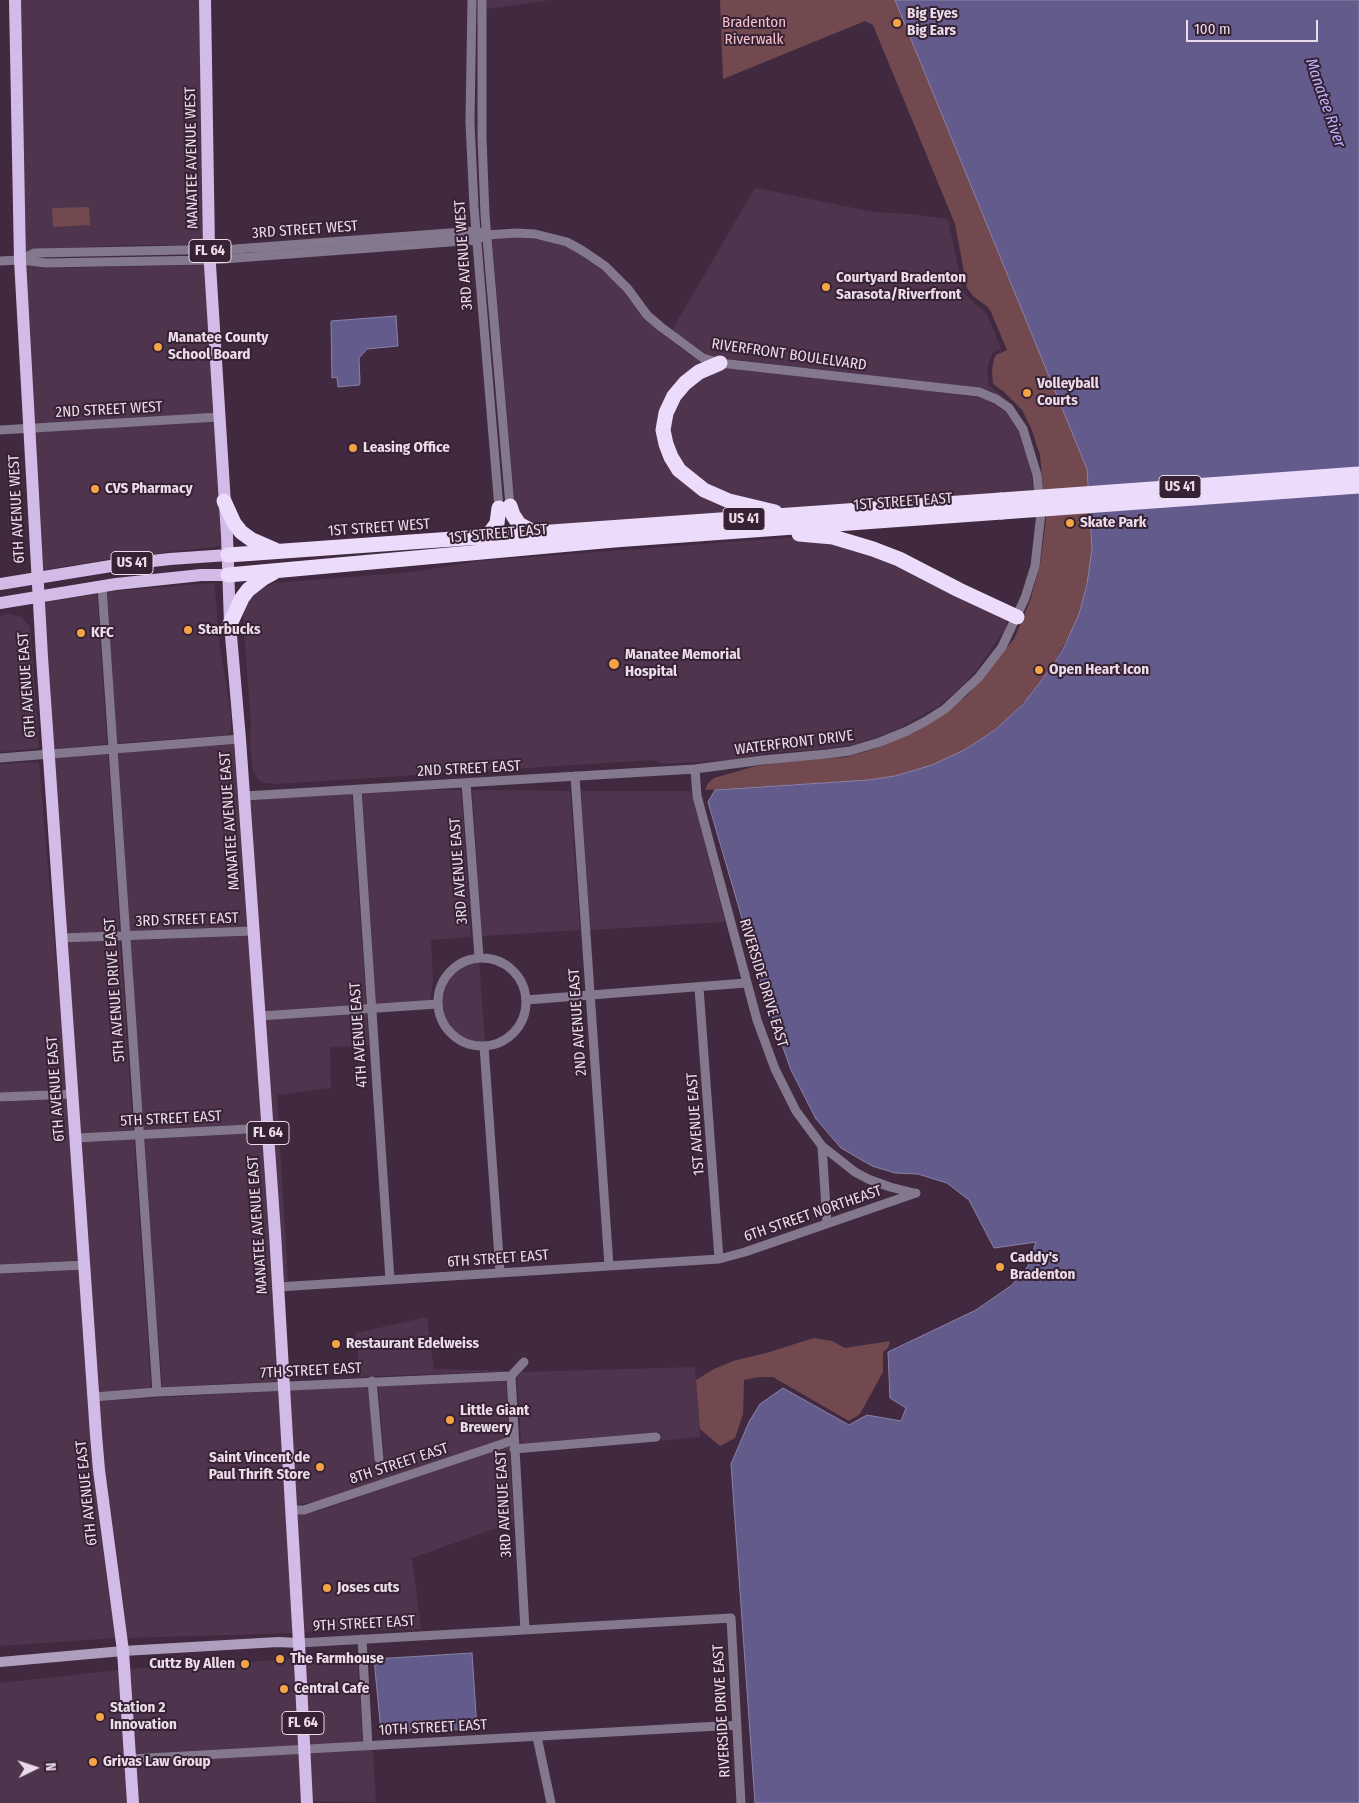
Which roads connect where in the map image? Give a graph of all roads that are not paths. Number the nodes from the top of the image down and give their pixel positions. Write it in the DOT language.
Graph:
graph roads {
  1 [pos="15,0"];
  2 [pos="205,0"];
  3 [pos="472,0"];
  4 [pos="482,0"];
  5 [pos="483,106"];
  6 [pos="470,107"];
  7 [pos="486,234"];
  8 [pos="476,235"];
  9 [pos="125,250"];
  10 [pos="210,255"];
  11 [pos="20,260"];
  12 [pos="0,261"];
  13 [pos="126,262"];
  14 [pos="619,278"];
  15 [pos="720,363"];
  16 [pos="498,370"];
  17 [pos="487,374"];
  18 [pos="957,390"];
  19 [pos="219,417"];
  20 [pos="29,428"];
  21 [pos="0,430"];
  22 [pos="1359,474"];
  23 [pos="1359,486"];
  24 [pos="224,501"];
  25 [pos="1001,506"];
  26 [pos="504,507"];
  27 [pos="791,515"];
  28 [pos="750,530"];
  29 [pos="537,534"];
  30 [pos="487,537"];
  31 [pos="278,552"];
  32 [pos="228,555"];
  33 [pos="277,571"];
  34 [pos="228,575"];
  35 [pos="38,578"];
  36 [pos="0,584"];
  37 [pos="102,587"];
  38 [pos="38,597"];
  39 [pos="0,603"];
  40 [pos="1018,617"];
  41 [pos="230,624"];
  42 [pos="240,739"];
  43 [pos="113,748"];
  44 [pos="48,754"];
  45 [pos="0,758"];
  46 [pos="695,769"];
  47 [pos="574,776"];
  48 [pos="466,783"];
  49 [pos="357,789"];
  50 [pos="245,796"];
  51 [pos="254,931"];
  52 [pos="125,936"];
  53 [pos="61,938"];
  54 [pos="479,957"];
  55 [pos="746,983"];
  56 [pos="699,988"];
  57 [pos="589,994"];
  58 [pos="526,1000"];
  59 [pos="437,1004"];
  60 [pos="372,1008"];
  61 [pos="260,1016"];
  62 [pos="484,1046"];
  63 [pos="72,1094"];
  64 [pos="0,1097"];
  65 [pos="268,1128"];
  66 [pos="138,1134"];
  67 [pos="76,1138"];
  68 [pos="822,1146"];
  69 [pos="916,1193"];
  70 [pos="828,1224"];
  71 [pos="720,1259"];
  72 [pos="85,1265"];
  73 [pos="609,1266"];
  74 [pos="0,1269"];
  75 [pos="500,1272"];
  76 [pos="390,1280"];
  77 [pos="278,1286"];
  78 [pos="524,1362"];
  79 [pos="511,1376"];
  80 [pos="372,1381"];
  81 [pos="284,1386"];
  82 [pos="157,1392"];
  83 [pos="94,1397"];
  84 [pos="656,1437"];
  85 [pos="514,1444"];
  86 [pos="379,1459"];
  87 [pos="291,1510"];
  88 [pos="731,1618"];
  89 [pos="525,1630"];
  90 [pos="362,1639"];
  91 [pos="299,1643"];
  92 [pos="123,1651"];
  93 [pos="0,1662"];
  94 [pos="737,1725"];
  95 [pos="537,1737"];
  96 [pos="368,1746"];
  97 [pos="304,1750"];
  98 [pos="130,1759"];
  99 [pos="133,1803"];
  100 [pos="307,1803"];
  101 [pos="551,1803"];
  102 [pos="741,1803"];
  1 -- 11 [label="main road, 6TH AVENUE WEST"];
  2 -- 10 [label="main road, MANATEE AVENUE WEST / FL 64"];
  3 -- 6 [label="street, 3RD AVENUE WEST"];
  4 -- 5 [label="street, 3RD AVENUE WEST"];
  5 -- 6 [label="street"];
  5 -- 7 [label="street, 3RD AVENUE WEST"];
  6 -- 8 [label="street, 3RD AVENUE WEST"];
  7 -- 8 [label="street, 3RD STREET WEST"];
  7 -- 14 [label="street, 3RD STREET WEST"];
  7 -- 16 [label="street, 3RD AVENUE WEST"];
  8 -- 10 [label="street, 3RD STREET WEST"];
  8 -- 17 [label="street, 3RD AVENUE WEST"];
  9 -- 10 [label="street, 3RD STREET WEST"];
  9 -- 11 [label="street, 3RD STREET WEST"];
  9 -- 13 [label="street"];
  10 -- 13 [label="street, 3RD STREET WEST"];
  10 -- 19 [label="main road, MANATEE AVENUE WEST / FL 64"];
  11 -- 12 [label="street, 3RD STREET WEST"];
  11 -- 13 [label="street, 3RD STREET WEST"];
  11 -- 20 [label="main road, 6TH AVENUE WEST"];
  14 -- 15 [label="street, RIVERFRONT BOULELVARD"];
  15 -- 18 [label="street, RIVERFRONT BOULELVARD"];
  15 -- 27 [label="highway"];
  16 -- 17 [label="street"];
  16 -- 26 [label="street, 3RD AVENUE WEST"];
  17 -- 26 [label="street, 3RD AVENUE WEST"];
  18 -- 40 [label="street, WATERFRONT DRIVE"];
  19 -- 20 [label="street, 2ND STREET WEST"];
  19 -- 24 [label="main road, MANATEE AVENUE WEST / FL 64"];
  20 -- 21 [label="street, 2ND STREET WEST"];
  20 -- 35 [label="main road, 6TH AVENUE WEST"];
  22 -- 25 [label="highway, US 41, bridge"];
  23 -- 25 [label="highway, US 41, bridge"];
  24 -- 31 [label="highway"];
  24 -- 32 [label="main road, MANATEE AVENUE WEST / FL 64"];
  25 -- 27 [label="highway, 1ST STREET WEST / US 41"];
  25 -- 28 [label="highway, 1ST STREET EAST / US 41"];
  26 -- 29 [label="highway"];
  26 -- 30 [label="highway"];
  27 -- 29 [label="highway, 1ST STREET WEST / US 41"];
  28 -- 33 [label="highway, 1ST STREET EAST / US 41"];
  28 -- 40 [label="highway"];
  29 -- 30 [label="highway, 1ST STREET WEST / US 41"];
  30 -- 31 [label="highway, 1ST STREET WEST / US 41"];
  31 -- 32 [label="highway, 1ST STREET WEST / US 41"];
  32 -- 34 [label="main road, MANATEE AVENUE EAST / FL 64"];
  32 -- 35 [label="main road, 1ST STREET WEST / US 41"];
  33 -- 34 [label="highway, 1ST STREET EAST / US 41"];
  33 -- 41 [label="highway"];
  34 -- 37 [label="main road, 1ST STREET EAST / US 41"];
  34 -- 41 [label="main road, MANATEE AVENUE EAST / FL 64"];
  35 -- 36 [label="main road, 1ST STREET WEST / US 41"];
  35 -- 38 [label="main road, 6TH AVENUE WEST"];
  37 -- 38 [label="main road, 1ST STREET EAST / US 41"];
  37 -- 43 [label="street, 5TH AVENUE DRIVE EAST"];
  38 -- 39 [label="main road, 1ST STREET EAST / US 41"];
  38 -- 44 [label="main road, 6TH AVENUE EAST"];
  40 -- 46 [label="street, WATERFRONT DRIVE"];
  41 -- 42 [label="main road, MANATEE AVENUE EAST / FL 64"];
  42 -- 43 [label="street"];
  42 -- 50 [label="main road, MANATEE AVENUE EAST / FL 64"];
  43 -- 44 [label="street"];
  43 -- 52 [label="street, 5TH AVENUE DRIVE EAST"];
  44 -- 45 [label="street"];
  44 -- 53 [label="main road, 6TH AVENUE EAST"];
  46 -- 47 [label="street, 2ND STREET EAST"];
  46 -- 55 [label="street, RIVERSIDE DRIVE EAST"];
  47 -- 48 [label="street, 2ND STREET EAST"];
  47 -- 57 [label="street, 2ND AVENUE EAST"];
  48 -- 49 [label="street, 2ND STREET EAST"];
  48 -- 54 [label="street, 3RD AVENUE EAST"];
  49 -- 50 [label="street, 2ND STREET EAST"];
  49 -- 60 [label="street, 4TH AVENUE EAST"];
  50 -- 51 [label="main road, MANATEE AVENUE EAST / FL 64"];
  51 -- 52 [label="street, 3RD STREET EAST"];
  51 -- 61 [label="main road, MANATEE AVENUE EAST / FL 64"];
  52 -- 53 [label="street, 3RD STREET EAST"];
  52 -- 66 [label="street, 5TH AVENUE DRIVE EAST"];
  53 -- 63 [label="main road, 6TH AVENUE EAST"];
  54 -- 58 [label="street"];
  54 -- 59 [label="street"];
  55 -- 56 [label="street"];
  55 -- 68 [label="street, RIVERSIDE DRIVE EAST"];
  56 -- 57 [label="street"];
  56 -- 71 [label="street, 1ST AVENUE EAST"];
  57 -- 58 [label="street"];
  57 -- 73 [label="street, 2ND AVENUE EAST"];
  58 -- 62 [label="street"];
  59 -- 60 [label="street"];
  59 -- 62 [label="street"];
  60 -- 61 [label="street"];
  60 -- 76 [label="street, 4TH AVENUE EAST"];
  61 -- 65 [label="main road, MANATEE AVENUE EAST / FL 64"];
  62 -- 75 [label="street"];
  63 -- 64 [label="street"];
  63 -- 67 [label="main road, 6TH AVENUE EAST"];
  65 -- 66 [label="street, 5TH STREET EAST"];
  65 -- 77 [label="main road, MANATEE AVENUE EAST / FL 64"];
  66 -- 67 [label="street, 5TH STREET EAST"];
  66 -- 82 [label="street, 5TH AVENUE DRIVE EAST"];
  67 -- 72 [label="main road, 6TH AVENUE EAST"];
  68 -- 69 [label="street, RIVERSIDE DRIVE EAST"];
  68 -- 70 [label="street"];
  69 -- 70 [label="street, 6TH STREET NORTHEAST"];
  70 -- 71 [label="street, 6TH STREET NORTHEAST"];
  71 -- 73 [label="street, 6TH STREET EAST"];
  72 -- 74 [label="street"];
  72 -- 83 [label="main road, 6TH AVENUE EAST"];
  73 -- 75 [label="street, 6TH STREET EAST"];
  75 -- 76 [label="street, 6TH STREET EAST"];
  76 -- 77 [label="street, 6TH STREET EAST"];
  77 -- 81 [label="main road, MANATEE AVENUE EAST / FL 64"];
  78 -- 79 [label="street"];
  79 -- 80 [label="street, 7TH STREET EAST"];
  79 -- 85 [label="street, 3RD AVENUE EAST"];
  80 -- 81 [label="street, 7TH STREET EAST"];
  80 -- 86 [label="street"];
  81 -- 82 [label="street, 7TH STREET EAST"];
  81 -- 87 [label="main road, MANATEE AVENUE EAST / FL 64"];
  82 -- 83 [label="street, 7TH STREET EAST"];
  83 -- 92 [label="main road, 6TH AVENUE EAST"];
  84 -- 85 [label="street, 8TH STREET EAST"];
  85 -- 87 [label="street, 8TH STREET EAST"];
  85 -- 89 [label="street, 3RD AVENUE EAST"];
  87 -- 91 [label="main road, MANATEE AVENUE EAST / FL 64"];
  88 -- 89 [label="street, 9TH STREET EAST"];
  88 -- 94 [label="street, RIVERSIDE DRIVE EAST"];
  89 -- 90 [label="street, 9TH STREET EAST"];
  90 -- 91 [label="street, 9TH STREET EAST"];
  90 -- 96 [label="street"];
  91 -- 92 [label="street, 9TH STREET EAST"];
  91 -- 97 [label="main road, MANATEE AVENUE EAST / FL 64"];
  92 -- 93 [label="street, 9TH STREET EAST"];
  92 -- 98 [label="main road, 6TH AVENUE EAST"];
  94 -- 95 [label="street, 10TH STREET EAST"];
  94 -- 102 [label="street, RIVERSIDE DRIVE EAST"];
  95 -- 96 [label="street, 10TH STREET EAST"];
  95 -- 101 [label="street"];
  96 -- 97 [label="street, 10TH STREET EAST"];
  97 -- 98 [label="street, 10TH STREET EAST"];
  97 -- 100 [label="main road, MANATEE AVENUE EAST / FL 64"];
  98 -- 99 [label="main road, 6TH AVENUE EAST"];
}
